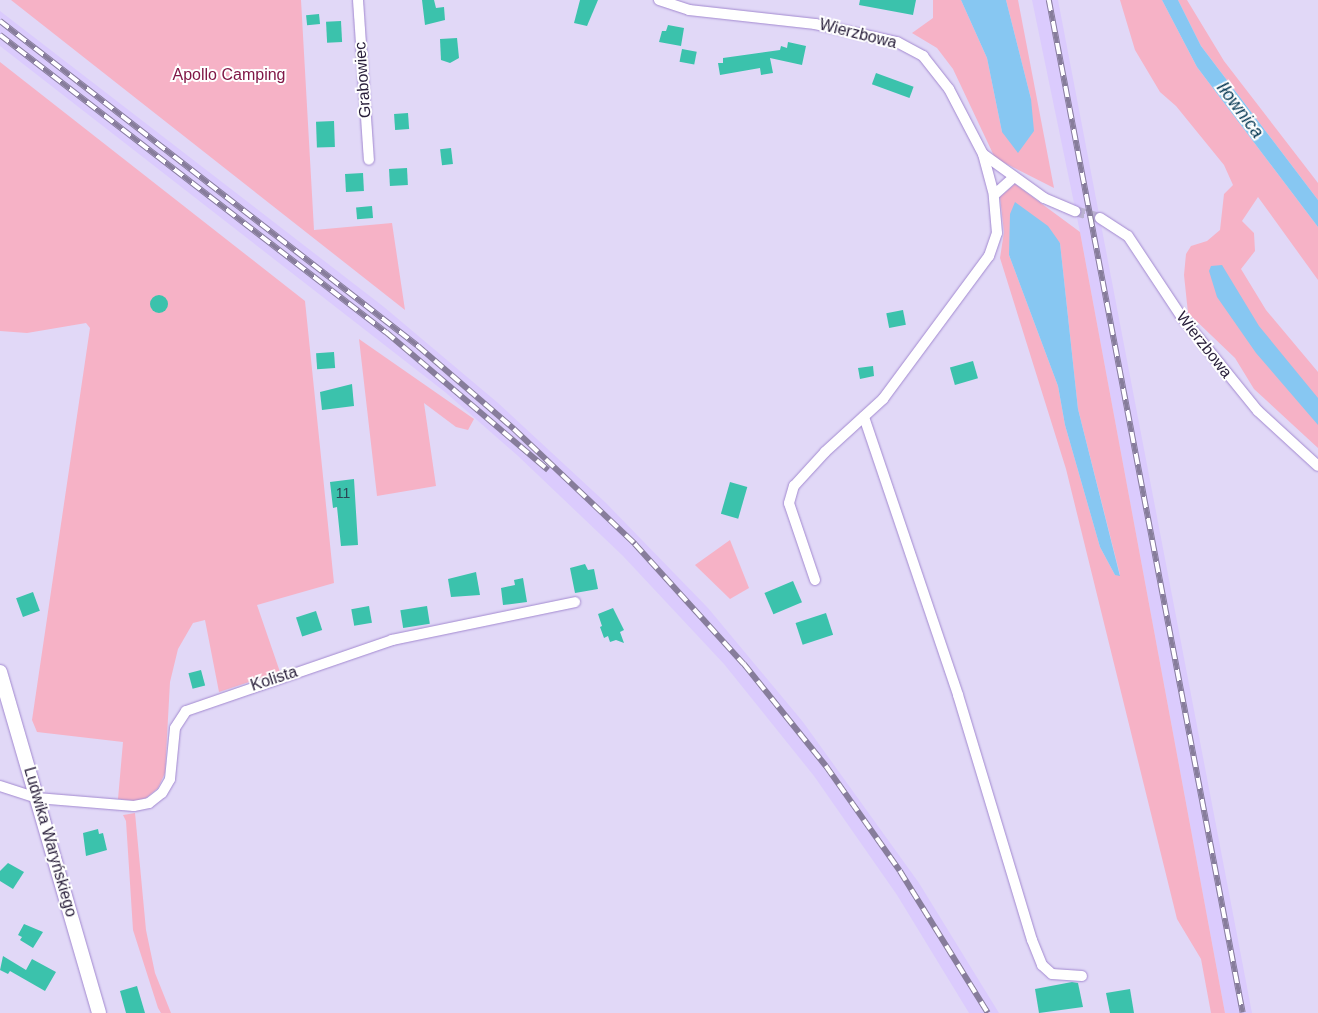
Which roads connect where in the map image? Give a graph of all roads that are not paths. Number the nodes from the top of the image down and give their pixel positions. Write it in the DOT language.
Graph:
graph roads {
  1 [pos="358,0"];
  2 [pos="659,0"];
  3 [pos="983,154"];
  4 [pos="369,160"];
  5 [pos="1014,177"];
  6 [pos="994,194"];
  7 [pos="1075,211"];
  8 [pos="1100,218"];
  9 [pos="864,417"];
  10 [pos="1318,466"];
  11 [pos="816,580"];
  12 [pos="575,602"];
  13 [pos="0,672"];
  14 [pos="0,786"];
  15 [pos="37,798"];
  16 [pos="1082,976"];
  17 [pos="99,1013"];
  1 -- 4 [label="street, Grabowiec"];
  2 -- 3 [label="street, Wierzbowa"];
  3 -- 5 [label="street, Wierzbowa"];
  3 -- 6 [label="street"];
  5 -- 6 [label="street"];
  5 -- 7 [label="street, Wierzbowa"];
  6 -- 9 [label="street"];
  8 -- 10 [label="street, Wierzbowa"];
  9 -- 11 [label="street"];
  9 -- 16 [label="street"];
  12 -- 15 [label="street, Kolista"];
  13 -- 15 [label="street, Ludwika Waryńskiego"];
  14 -- 15 [label="street"];
  15 -- 17 [label="street, Ludwika Waryńskiego"];
}
